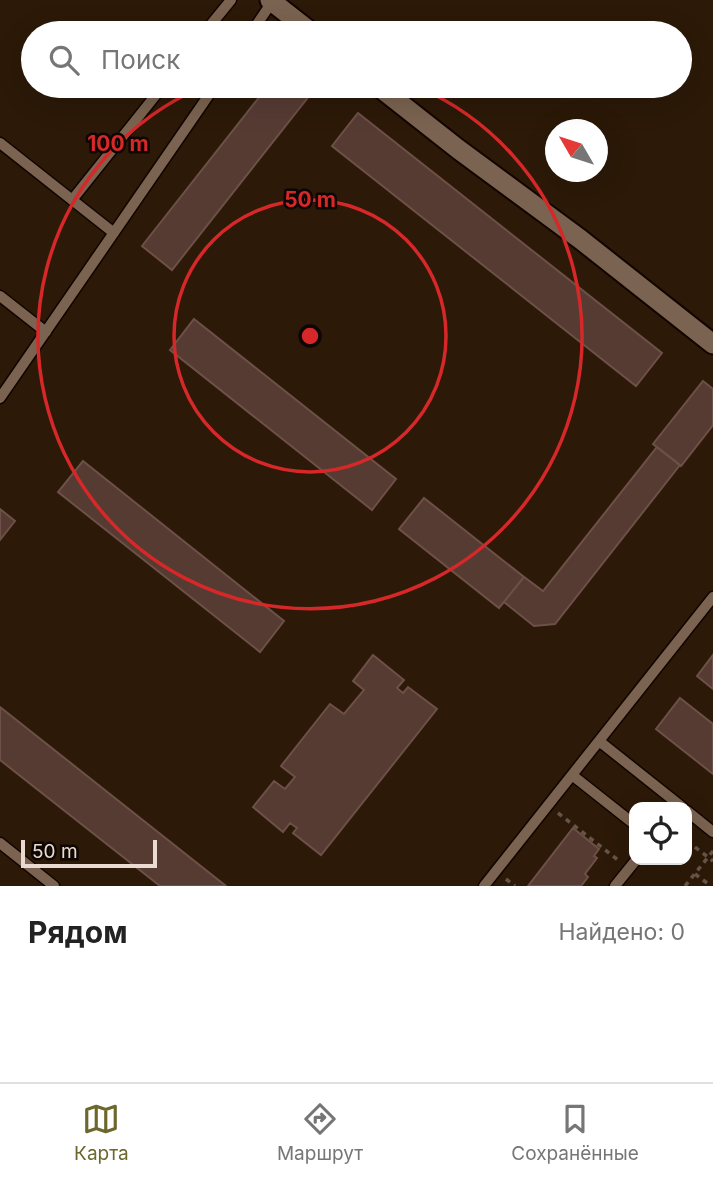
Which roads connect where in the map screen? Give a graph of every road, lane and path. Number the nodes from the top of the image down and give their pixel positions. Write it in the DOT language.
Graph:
graph roads {
  1 [pos="231,0"];
  2 [pos="271,1"];
  3 [pos="214,21"];
  4 [pos="258,21"];
  5 [pos="297,21"];
  6 [pos="153,98"];
  7 [pos="207,98"];
  8 [pos="393,98"];
  9 [pos="0,143"];
  10 [pos="72,200"];
  11 [pos="114,233"];
  12 [pos="0,296"];
  13 [pos="46,332"];
  14 [pos="713,344"];
  15 [pos="0,398"];
  16 [pos="713,597"];
  17 [pos="599,741"];
  18 [pos="572,775"];
  19 [pos="674,802"];
  20 [pos="548,805"];
  21 [pos="692,816"];
  22 [pos="629,820"];
  23 [pos="713,832"];
  24 [pos="0,843"];
  25 [pos="692,845"];
  26 [pos="713,851"];
  27 [pos="708,857"];
  28 [pos="713,862"];
  29 [pos="632,865"];
  30 [pos="629,869"];
  31 [pos="695,874"];
  32 [pos="707,885"];
  33 [pos="54,886"];
  34 [pos="484,886"];
  35 [pos="615,886"];
  36 [pos="685,886"];
  1 -- 3 [label="lane"];
  2 -- 4 [label="lane"];
  2 -- 5 [label="street"];
  6 -- 10 [label="lane"];
  7 -- 11 [label="lane"];
  8 -- 14 [label="street"];
  9 -- 10 [label="lane"];
  10 -- 11 [label="lane"];
  11 -- 13 [label="lane"];
  12 -- 13 [label="lane"];
  13 -- 15 [label="lane"];
  16 -- 17 [label="lane"];
  17 -- 18 [label="lane"];
  17 -- 19 [label="lane"];
  18 -- 20 [label="lane"];
  18 -- 22 [label="lane"];
  20 -- 30 [label="path"];
  20 -- 34 [label="lane"];
  21 -- 23 [label="lane"];
  24 -- 33 [label="lane"];
  25 -- 27 [label="path"];
  26 -- 27 [label="path"];
  27 -- 28 [label="path"];
  27 -- 31 [label="path"];
  29 -- 30 [label="lane"];
  30 -- 35 [label="lane"];
  31 -- 32 [label="path"];
  31 -- 36 [label="path"];
}
